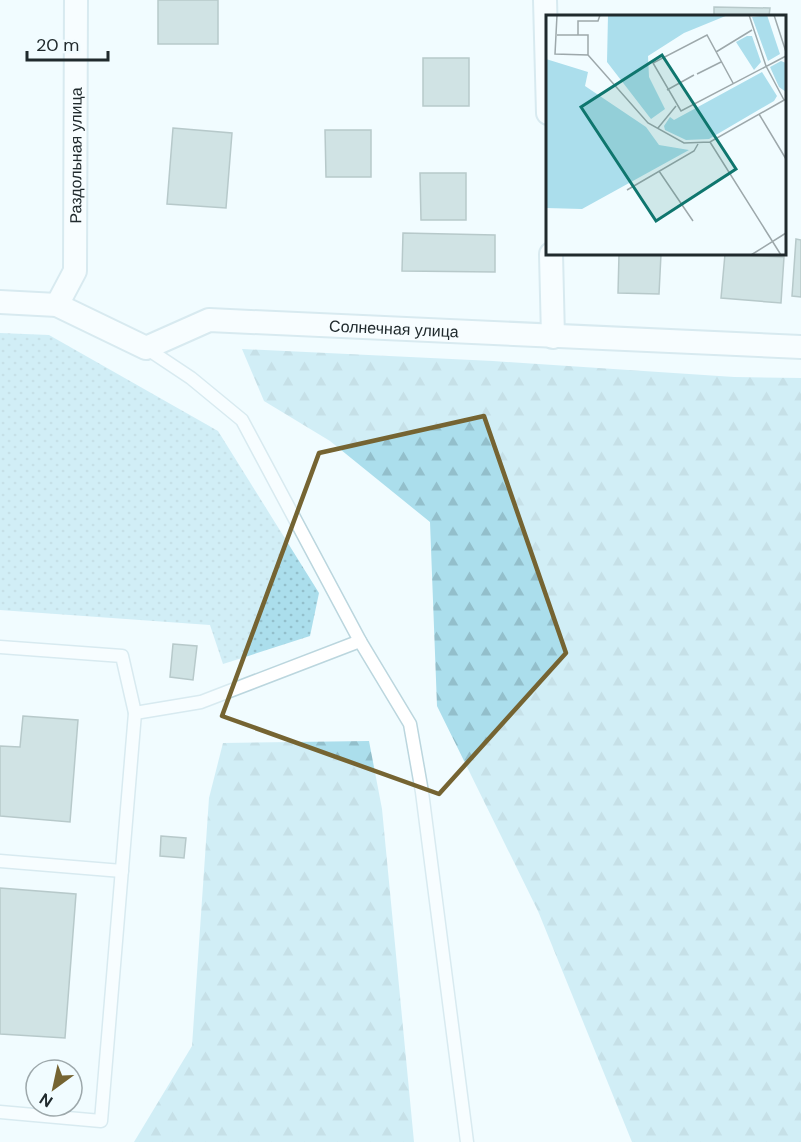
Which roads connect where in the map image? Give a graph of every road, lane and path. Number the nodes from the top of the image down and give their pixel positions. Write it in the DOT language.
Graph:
graph roads {
  1 [pos="76,0"];
  2 [pos="545,0"];
  3 [pos="546,38"];
  4 [pos="551,255"];
  5 [pos="0,302"];
  6 [pos="57,305"];
  7 [pos="552,337"];
  8 [pos="801,347"];
  9 [pos="146,348"];
  10 [pos="360,641"];
  11 [pos="0,647"];
  12 [pos="135,713"];
  13 [pos="0,861"];
  14 [pos="122,871"];
  15 [pos="0,1112"];
  16 [pos="467,1142"];
  1 -- 6 [label="street, Раздольная улица"];
  2 -- 3 [label="street"];
  4 -- 7 [label="street"];
  5 -- 6 [label="street"];
  6 -- 9 [label="street"];
  7 -- 8 [label="street, Солнечная улица"];
  7 -- 9 [label="street, Солнечная улица"];
  9 -- 10 [label="lane"];
  10 -- 12 [label="lane"];
  10 -- 16 [label="lane"];
  11 -- 12 [label="lane"];
  12 -- 14 [label="lane"];
  13 -- 14 [label="lane"];
  14 -- 15 [label="lane"];
}
